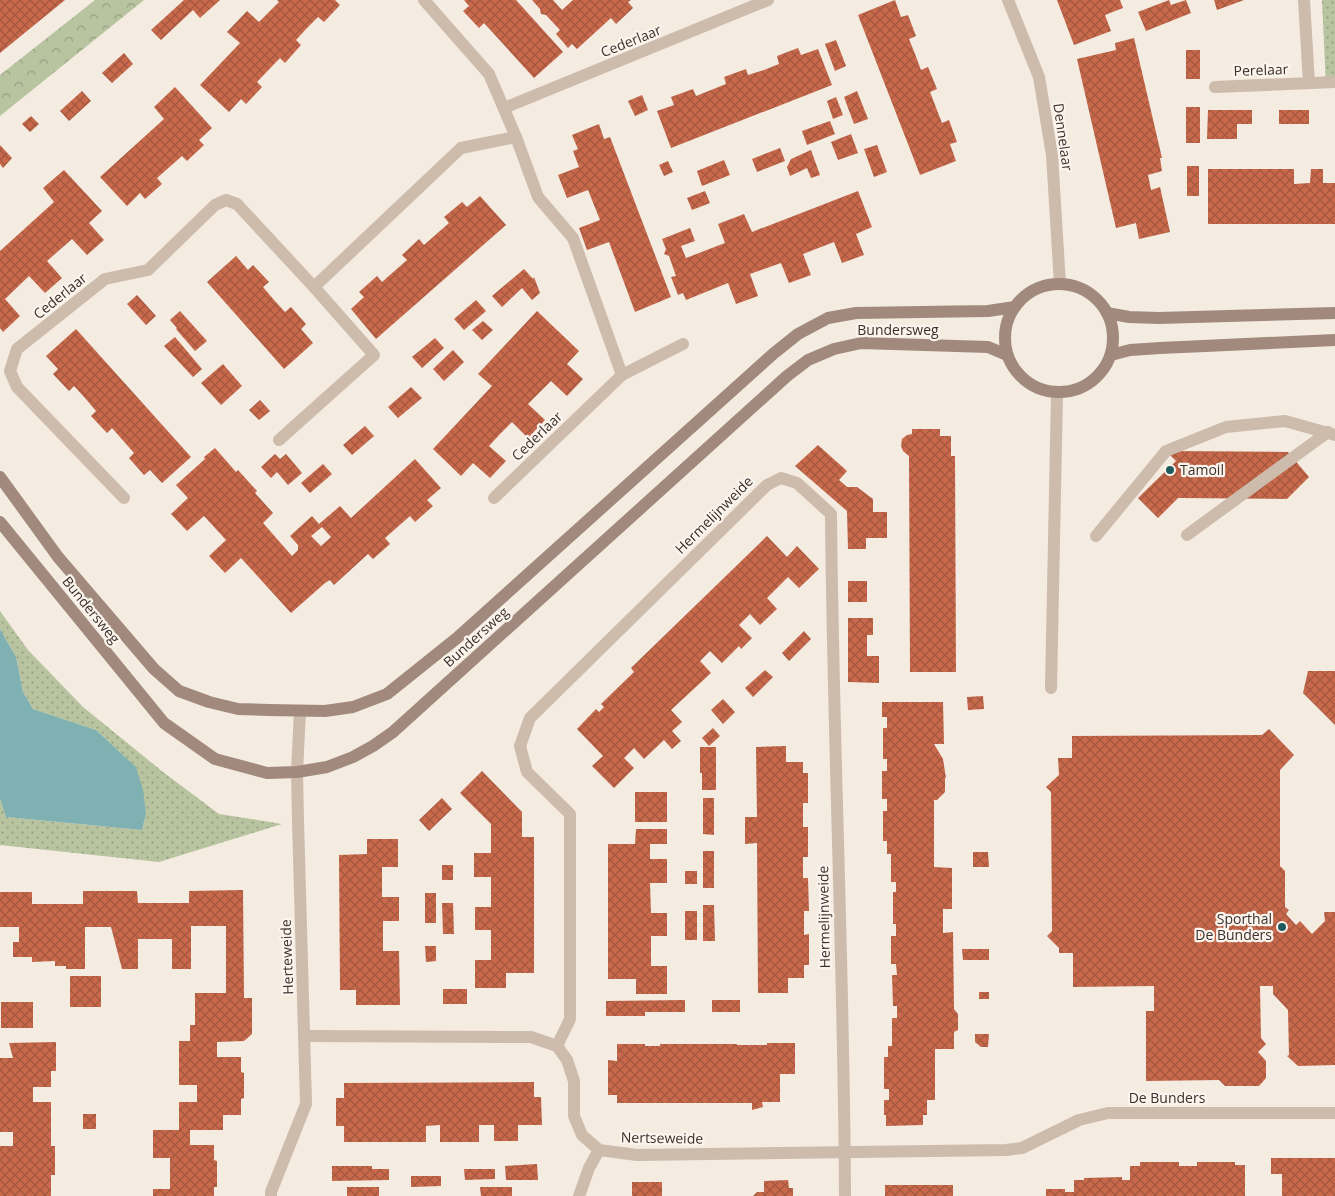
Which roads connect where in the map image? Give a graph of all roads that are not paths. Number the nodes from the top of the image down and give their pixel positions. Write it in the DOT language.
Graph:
graph roads {
  1 [pos="424,0"];
  2 [pos="768,0"];
  3 [pos="1008,0"];
  4 [pos="1304,0"];
  5 [pos="1335,82"];
  6 [pos="1309,83"];
  7 [pos="1215,87"];
  8 [pos="504,108"];
  9 [pos="516,137"];
  10 [pos="1060,284"];
  11 [pos="314,287"];
  12 [pos="1015,307"];
  13 [pos="1107,313"];
  14 [pos="1335,313"];
  15 [pos="1335,340"];
  16 [pos="684,344"];
  17 [pos="1007,355"];
  18 [pos="1111,355"];
  19 [pos="622,375"];
  20 [pos="1056,393"];
  21 [pos="1332,433"];
  22 [pos="279,440"];
  23 [pos="0,477"];
  24 [pos="124,498"];
  25 [pos="494,498"];
  26 [pos="0,522"];
  27 [pos="1187,535"];
  28 [pos="1096,536"];
  29 [pos="1051,688"];
  30 [pos="300,711"];
  31 [pos="297,772"];
  32 [pos="304,1036"];
  33 [pos="557,1046"];
  34 [pos="1335,1113"];
  35 [pos="599,1150"];
  36 [pos="1006,1150"];
  37 [pos="844,1152"];
  38 [pos="271,1196"];
  39 [pos="579,1196"];
  40 [pos="844,1196"];
  1 -- 8 [label="street"];
  2 -- 8 [label="street, Cederlaar"];
  3 -- 10 [label="street, Dennelaar"];
  4 -- 6 [label="street, Perelaar"];
  5 -- 6 [label="street, Perelaar"];
  6 -- 7 [label="street, Perelaar"];
  8 -- 9 [label="street"];
  9 -- 11 [label="street"];
  9 -- 19 [label="street"];
  10 -- 12 [label="street"];
  10 -- 13 [label="street"];
  11 -- 22 [label="street, Cederlaar"];
  11 -- 24 [label="street, Cederlaar"];
  12 -- 17 [label="street"];
  12 -- 30 [label="street, Bundersweg"];
  13 -- 14 [label="street"];
  13 -- 18 [label="street"];
  15 -- 18 [label="street"];
  16 -- 19 [label="street, Cederlaar"];
  17 -- 20 [label="street"];
  17 -- 31 [label="street, Bundersweg"];
  18 -- 20 [label="street"];
  19 -- 25 [label="street, Cederlaar"];
  20 -- 29 [label="street"];
  21 -- 27 [label="street"];
  21 -- 28 [label="street"];
  23 -- 30 [label="street, Bundersweg"];
  26 -- 31 [label="street, Bundersweg"];
  30 -- 31 [label="street, Herteweide"];
  31 -- 32 [label="street, Herteweide"];
  32 -- 33 [label="street"];
  32 -- 38 [label="street, Herteweide"];
  33 -- 35 [label="street"];
  33 -- 37 [label="street, Hermelijnweide"];
  34 -- 36 [label="street, De Bunders"];
  35 -- 37 [label="street, Nertseweide"];
  35 -- 39 [label="street"];
  36 -- 37 [label="street, Nertseweide"];
  37 -- 40 [label="street, Hermelijnweide"];
}
